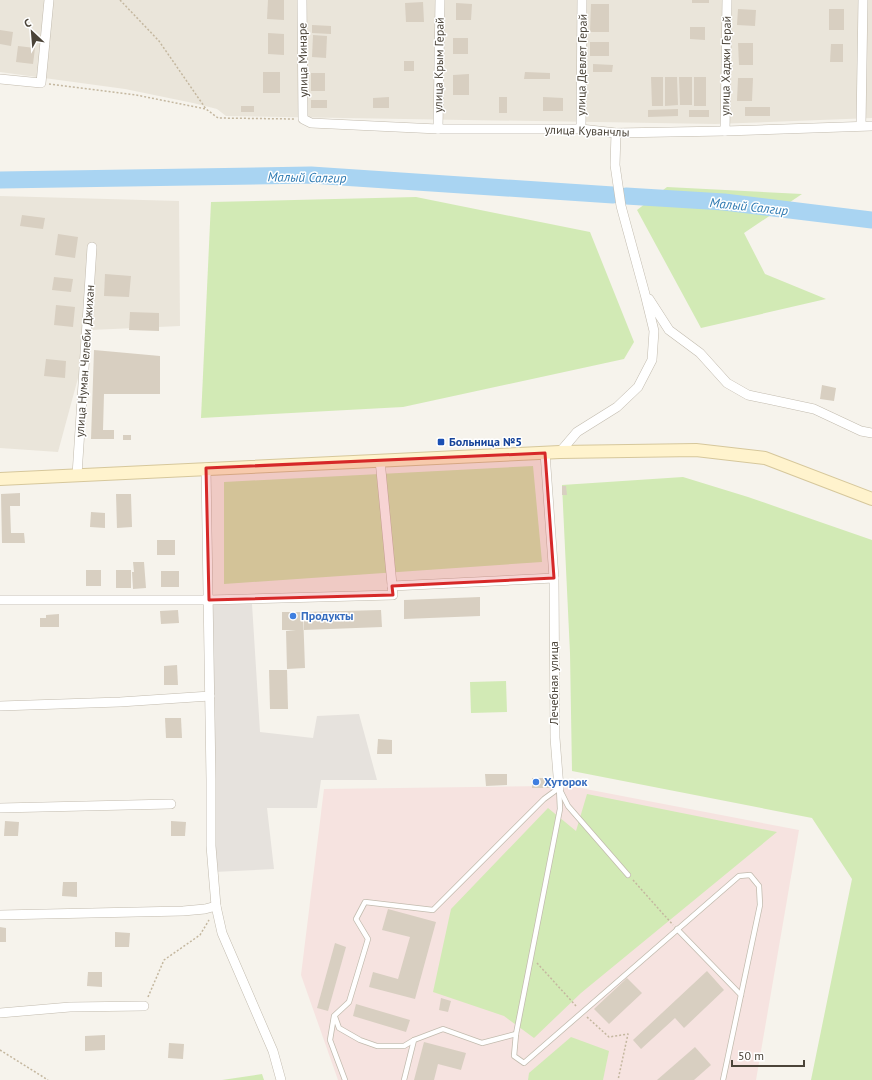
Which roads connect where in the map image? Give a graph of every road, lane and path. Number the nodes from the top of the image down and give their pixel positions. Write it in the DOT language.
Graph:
graph roads {
  1 [pos="49,0"];
  2 [pos="120,0"];
  3 [pos="302,0"];
  4 [pos="440,0"];
  5 [pos="582,0"];
  6 [pos="726,0"];
  7 [pos="863,0"];
  8 [pos="0,79"];
  9 [pos="41,83"];
  10 [pos="206,109"];
  11 [pos="303,119"];
  12 [pos="862,126"];
  13 [pos="872,126"];
  14 [pos="438,129"];
  15 [pos="581,129"];
  16 [pos="725,132"];
  17 [pos="616,133"];
  18 [pos="92,247"];
  19 [pos="645,294"];
  20 [pos="872,433"];
  21 [pos="560,452"];
  22 [pos="545,453"];
  23 [pos="380,460"];
  24 [pos="206,468"];
  25 [pos="77,475"];
  26 [pos="0,479"];
  27 [pos="872,499"];
  28 [pos="554,578"];
  29 [pos="393,590"];
  30 [pos="0,600"];
  31 [pos="209,600"];
  32 [pos="210,696"];
  33 [pos="0,706"];
  34 [pos="559,788"];
  35 [pos="171,804"];
  36 [pos="0,808"];
  37 [pos="628,875"];
  38 [pos="216,906"];
  39 [pos="0,915"];
  40 [pos="677,929"];
  41 [pos="531,957"];
  42 [pos="741,995"];
  43 [pos="144,1006"];
  44 [pos="582,1012"];
  45 [pos="0,1013"];
  46 [pos="334,1016"];
  47 [pos="516,1034"];
  48 [pos="414,1040"];
  49 [pos="0,1050"];
  50 [pos="48,1080"];
  51 [pos="281,1080"];
  52 [pos="345,1080"];
  53 [pos="404,1080"];
  54 [pos="618,1080"];
  55 [pos="723,1080"];
  1 -- 9 [label="street"];
  2 -- 10 [label="path"];
  3 -- 11 [label="street, улица Минаре"];
  4 -- 14 [label="street, улица Крым Герай"];
  5 -- 15 [label="street, улица Девлет Герай"];
  6 -- 16 [label="street, улица Хаджи Герай"];
  7 -- 12 [label="street"];
  8 -- 9 [label="street"];
  9 -- 10 [label="path"];
  10 -- 11 [label="path"];
  11 -- 14 [label="street, улица Куванчлы"];
  12 -- 13 [label="street, улица Куванчлы"];
  12 -- 16 [label="street, улица Куванчлы"];
  14 -- 15 [label="street, улица Куванчлы"];
  15 -- 17 [label="street, улица Куванчлы"];
  16 -- 17 [label="street, улица Куванчлы"];
  17 -- 19 [label="street"];
  18 -- 25 [label="street, улица Нуман Челеби Джихан"];
  19 -- 20 [label="street"];
  19 -- 21 [label="street"];
  21 -- 22 [label="main road"];
  21 -- 27 [label="main road"];
  22 -- 23 [label="main road"];
  22 -- 28 [label="street, Лечебная улица"];
  23 -- 24 [label="main road"];
  23 -- 29 [label="street"];
  24 -- 25 [label="main road"];
  24 -- 31 [label="street"];
  25 -- 26 [label="main road"];
  28 -- 29 [label="street"];
  28 -- 34 [label="street, Лечебная улица"];
  29 -- 31 [label="street"];
  30 -- 31 [label="street"];
  31 -- 32 [label="street"];
  32 -- 33 [label="street"];
  32 -- 38 [label="street"];
  34 -- 37 [label="lane"];
  34 -- 41 [label="lane"];
  34 -- 46 [label="lane"];
  35 -- 36 [label="street"];
  37 -- 40 [label="path"];
  38 -- 39 [label="street"];
  38 -- 43 [label="path"];
  38 -- 51 [label="street"];
  40 -- 42 [label="lane"];
  40 -- 42 [label="lane"];
  40 -- 44 [label="lane"];
  41 -- 44 [label="path"];
  41 -- 47 [label="lane"];
  42 -- 55 [label="lane"];
  43 -- 45 [label="street"];
  44 -- 47 [label="lane"];
  44 -- 54 [label="path"];
  46 -- 48 [label="lane"];
  46 -- 52 [label="lane"];
  47 -- 48 [label="lane"];
  48 -- 53 [label="lane"];
  49 -- 50 [label="path"];
}
